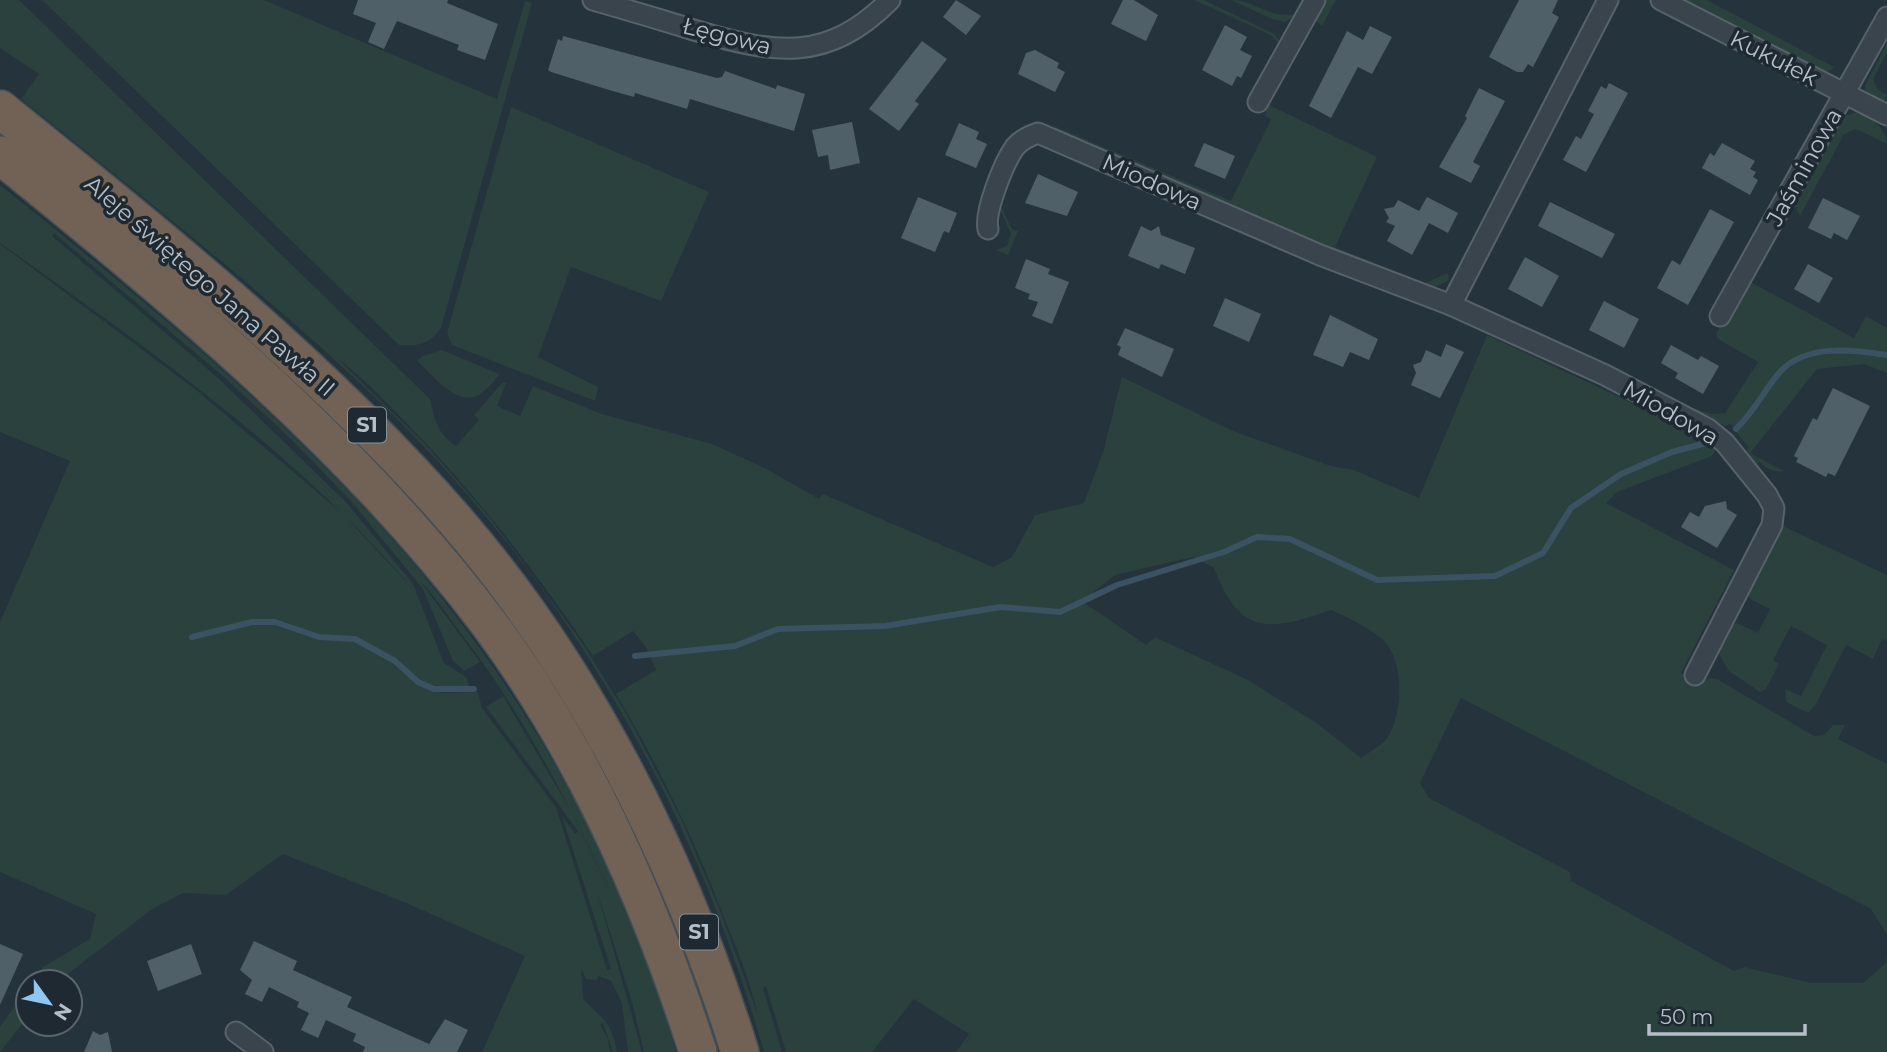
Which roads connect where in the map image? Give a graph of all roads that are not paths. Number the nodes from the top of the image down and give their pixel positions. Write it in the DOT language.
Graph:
graph roads {
  1 [pos="593,0"];
  2 [pos="890,0"];
  3 [pos="1315,0"];
  4 [pos="1608,0"];
  5 [pos="1661,0"];
  6 [pos="1887,17"];
  7 [pos="1845,94"];
  8 [pos="1258,102"];
  9 [pos="0,109"];
  10 [pos="1887,115"];
  11 [pos="0,155"];
  12 [pos="988,229"];
  13 [pos="1451,305"];
  14 [pos="1720,316"];
  15 [pos="1695,676"];
  16 [pos="236,1032"];
  17 [pos="262,1052"];
  18 [pos="698,1052"];
  19 [pos="740,1052"];
  1 -- 2 [label="street, Łęgowa"];
  3 -- 8 [label="street"];
  4 -- 13 [label="street"];
  5 -- 7 [label="street, Kukułek"];
  6 -- 7 [label="street, Jaśminowa"];
  7 -- 10 [label="street, Kukułek"];
  7 -- 14 [label="street, Jaśminowa"];
  9 -- 19 [label="highway, Aleje świętego Jana Pawła II / S1"];
  11 -- 18 [label="highway, Aleje świętego Jana Pawła II / S1"];
  12 -- 13 [label="street, Miodowa"];
  13 -- 15 [label="street, Miodowa"];
  16 -- 17 [label="street"];
}
